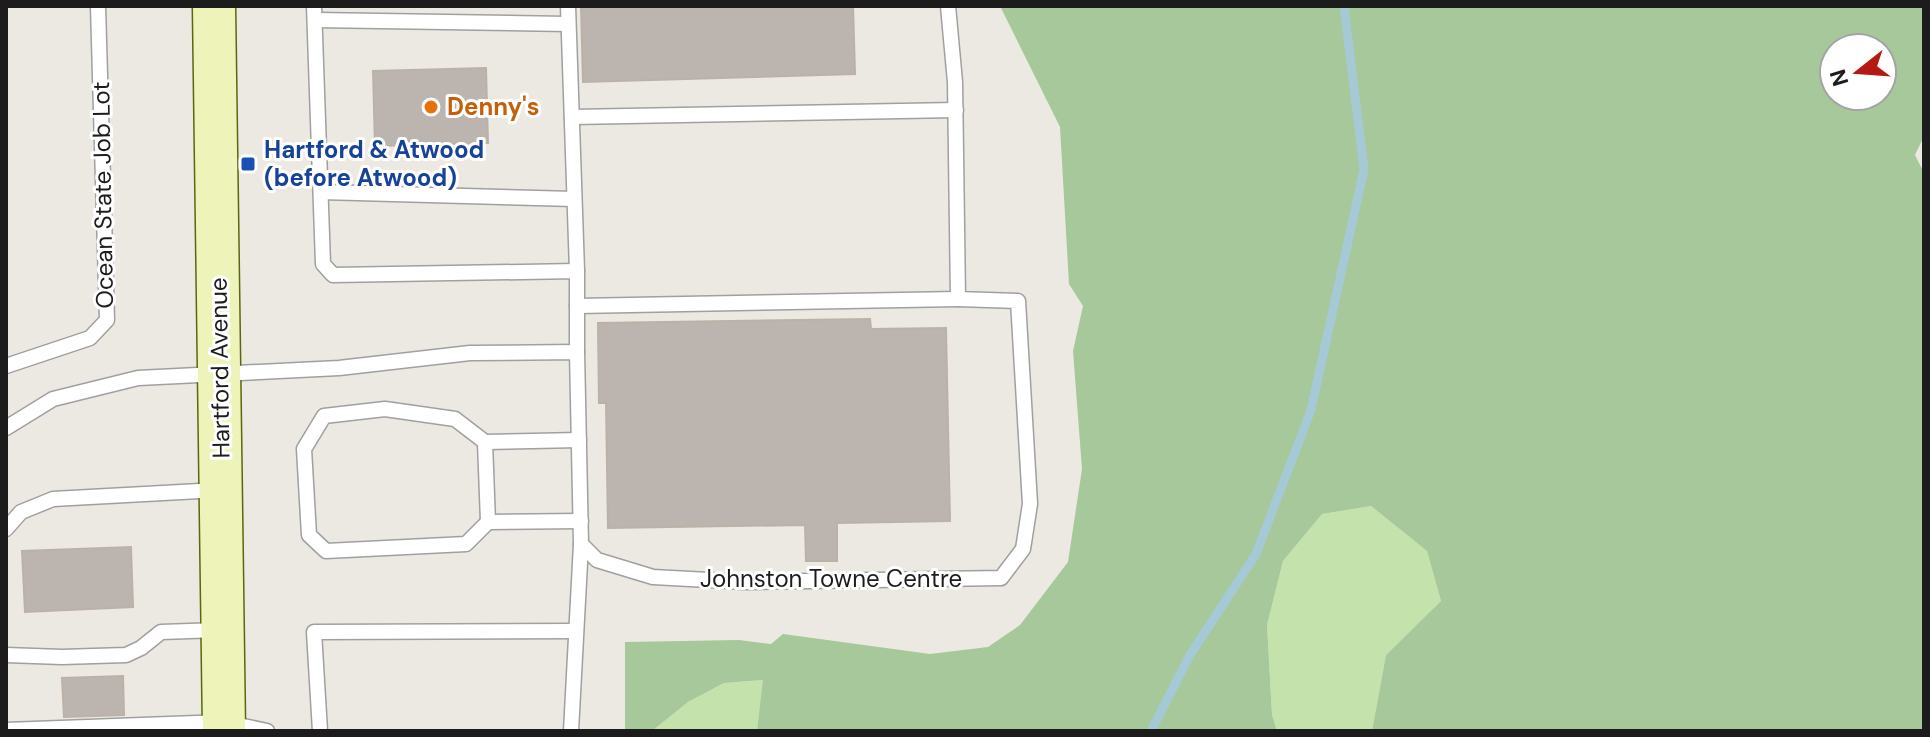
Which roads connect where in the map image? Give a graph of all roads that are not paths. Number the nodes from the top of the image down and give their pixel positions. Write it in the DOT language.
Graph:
graph roads {
  1 [pos="98,6"];
  2 [pos="214,6"];
  3 [pos="568,6"];
  4 [pos="948,6"];
  5 [pos="314,13"];
  6 [pos="568,24"];
  7 [pos="956,110"];
  8 [pos="572,117"];
  9 [pos="321,192"];
  10 [pos="574,199"];
  11 [pos="577,271"];
  12 [pos="958,299"];
  13 [pos="577,306"];
  14 [pos="577,352"];
  15 [pos="6,366"];
  16 [pos="220,375"];
  17 [pos="6,428"];
  18 [pos="579,440"];
  19 [pos="485,442"];
  20 [pos="222,490"];
  21 [pos="581,521"];
  22 [pos="488,522"];
  23 [pos="6,529"];
  24 [pos="581,544"];
  25 [pos="223,630"];
  26 [pos="576,631"];
  27 [pos="6,655"];
  28 [pos="224,726"];
  29 [pos="6,730"];
  30 [pos="267,731"];
  31 [pos="320,731"];
  32 [pos="571,731"];
  1 -- 15 [label="lane, Ocean State Job Lot"];
  2 -- 16 [label="main road, Hartford Avenue"];
  3 -- 6 [label="lane"];
  4 -- 7 [label="lane"];
  5 -- 6 [label="lane"];
  5 -- 9 [label="lane"];
  6 -- 8 [label="lane"];
  7 -- 8 [label="lane"];
  7 -- 12 [label="lane"];
  8 -- 10 [label="lane"];
  9 -- 10 [label="lane"];
  9 -- 11 [label="lane"];
  10 -- 11 [label="lane"];
  11 -- 13 [label="lane"];
  12 -- 13 [label="lane"];
  12 -- 24 [label="lane, Johnston Towne Centre"];
  13 -- 14 [label="lane"];
  14 -- 16 [label="lane"];
  14 -- 18 [label="lane"];
  16 -- 17 [label="lane"];
  16 -- 20 [label="main road, Hartford Avenue"];
  18 -- 19 [label="lane"];
  18 -- 21 [label="lane"];
  19 -- 22 [label="lane"];
  19 -- 22 [label="lane"];
  20 -- 23 [label="lane"];
  20 -- 25 [label="main road, Hartford Avenue"];
  21 -- 22 [label="lane"];
  21 -- 24 [label="lane"];
  24 -- 26 [label="lane"];
  25 -- 27 [label="lane"];
  25 -- 28 [label="main road, Hartford Avenue"];
  26 -- 31 [label="lane"];
  26 -- 32 [label="lane"];
  28 -- 29 [label="lane"];
  28 -- 30 [label="lane"];
}
